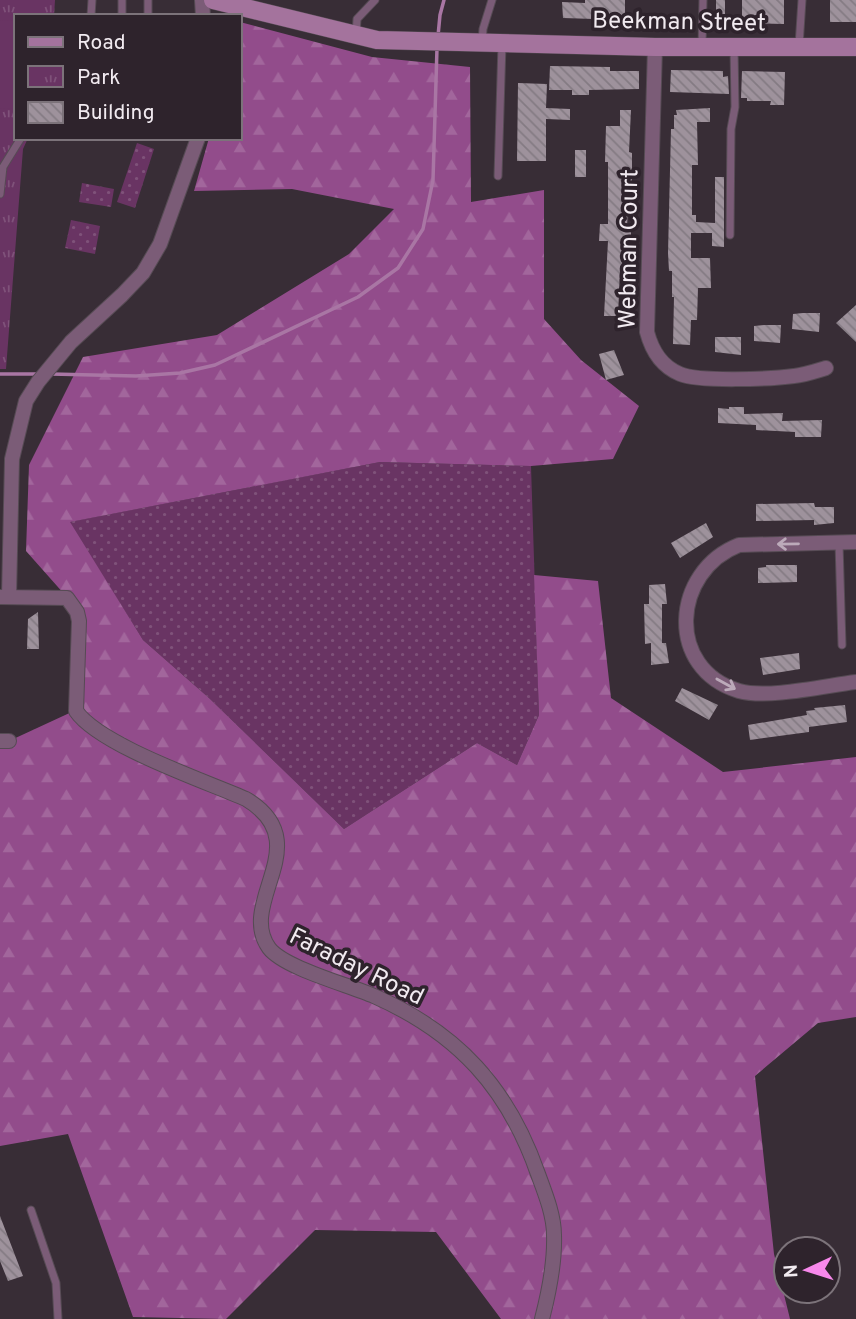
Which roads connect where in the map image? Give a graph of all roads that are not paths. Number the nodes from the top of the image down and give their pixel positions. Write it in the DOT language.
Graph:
graph roads {
  1 [pos="213,0"];
  2 [pos="375,0"];
  3 [pos="492,0"];
  4 [pos="703,0"];
  5 [pos="802,0"];
  6 [pos="255,5"];
  7 [pos="356,36"];
  8 [pos="482,43"];
  9 [pos="502,43"];
  10 [pos="655,47"];
  11 [pos="702,47"];
  12 [pos="734,47"];
  13 [pos="799,47"];
  14 [pos="856,47"];
  15 [pos="19,140"];
  16 [pos="197,140"];
  17 [pos="498,176"];
  18 [pos="0,194"];
  19 [pos="730,235"];
  20 [pos="826,368"];
  21 [pos="6,459"];
  22 [pos="839,542"];
  23 [pos="856,542"];
  24 [pos="5,597"];
  25 [pos="842,645"];
  26 [pos="856,682"];
  27 [pos="31,1210"];
  28 [pos="58,1319"];
  29 [pos="542,1319"];
  1 -- 6 [label="main road, Beekman Street"];
  2 -- 7 [label="lane"];
  3 -- 8 [label="lane"];
  4 -- 11 [label="lane"];
  5 -- 13 [label="lane"];
  6 -- 7 [label="main road, Beekman Street"];
  7 -- 8 [label="main road, Beekman Street"];
  8 -- 9 [label="main road, Beekman Street"];
  9 -- 10 [label="main road, Beekman Street"];
  9 -- 17 [label="lane"];
  10 -- 11 [label="main road, Beekman Street"];
  10 -- 20 [label="street, Webman Court"];
  11 -- 12 [label="main road, Beekman Street"];
  12 -- 13 [label="main road, Beekman Street"];
  12 -- 19 [label="lane"];
  13 -- 14 [label="main road, Beekman Street"];
  15 -- 18 [label="lane"];
  16 -- 21 [label="street"];
  21 -- 24 [label="street"];
  22 -- 23 [label="street"];
  22 -- 25 [label="lane"];
  22 -- 26 [label="street, one-way"];
  24 -- 29 [label="street, Faraday Road"];
  27 -- 28 [label="lane"];
}
